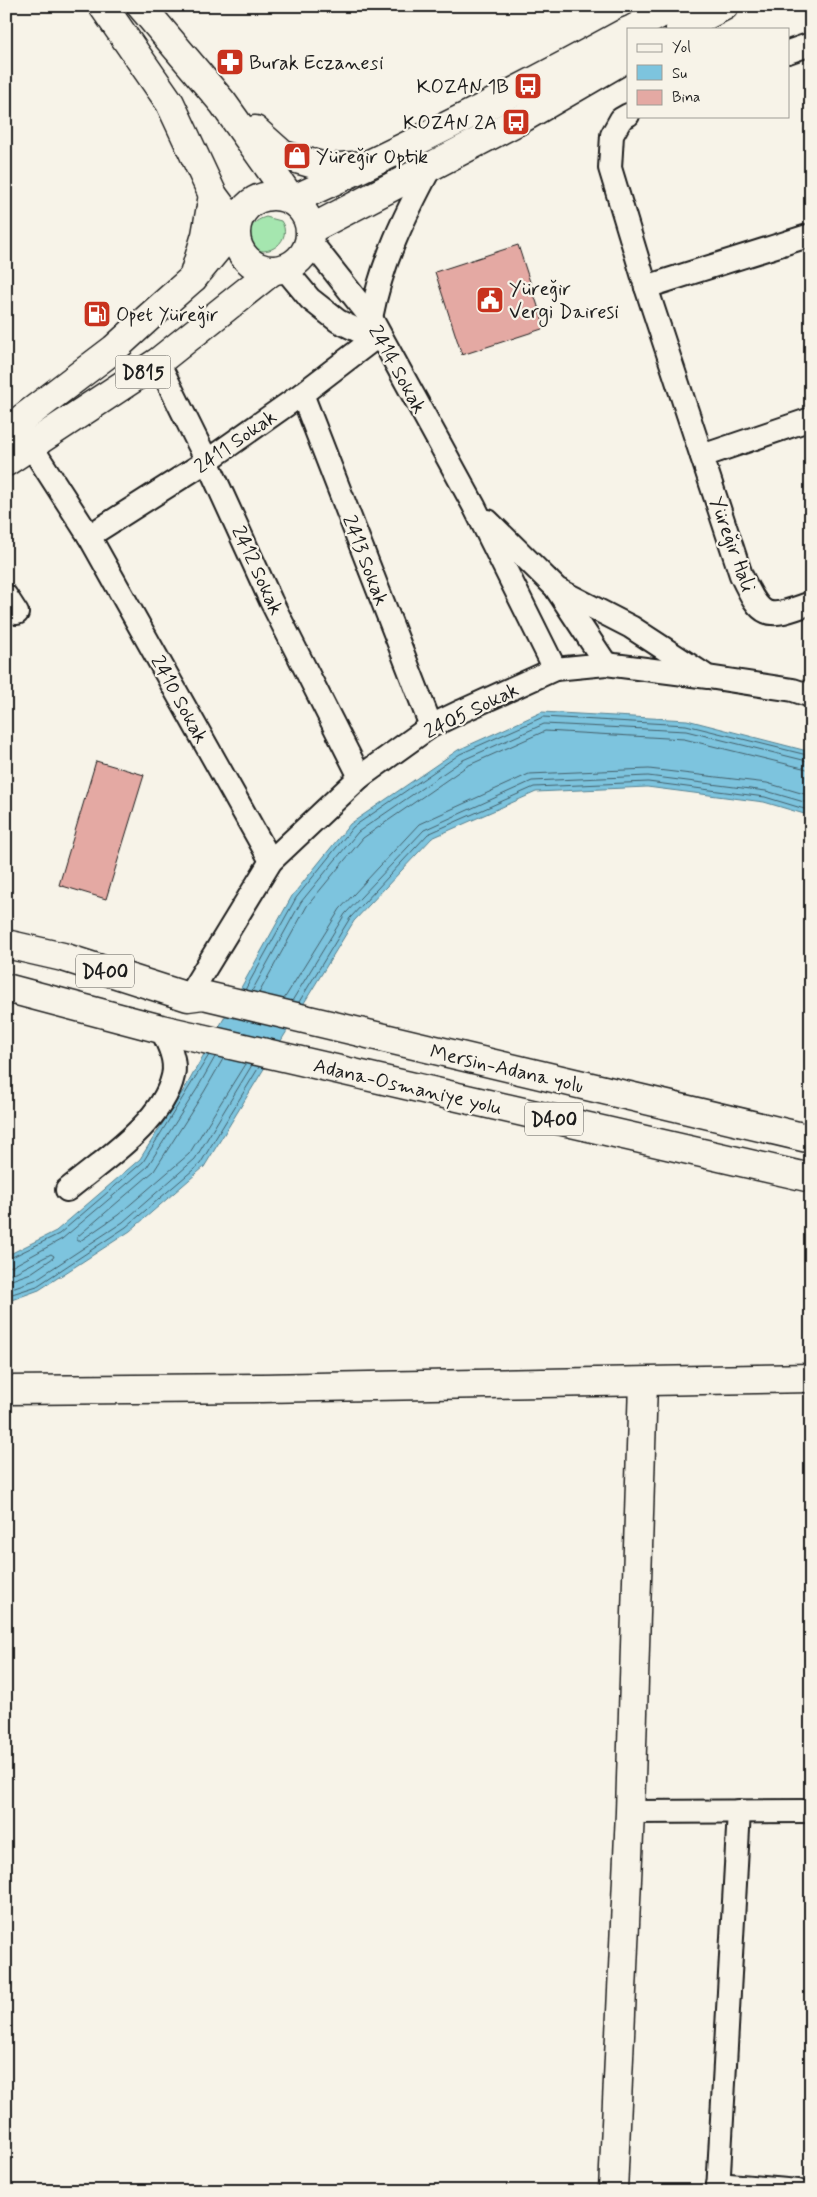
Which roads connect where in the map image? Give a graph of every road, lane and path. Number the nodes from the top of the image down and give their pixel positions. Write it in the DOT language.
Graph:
graph roads {
  1 [pos="103,6"];
  2 [pos="141,6"];
  3 [pos="674,6"];
  4 [pos="724,6"];
  5 [pos="635,28"];
  6 [pos="682,28"];
  7 [pos="627,32"];
  8 [pos="811,44"];
  9 [pos="790,51"];
  10 [pos="627,58"];
  11 [pos="223,103"];
  12 [pos="627,116"];
  13 [pos="370,165"];
  14 [pos="431,166"];
  15 [pos="213,195"];
  16 [pos="292,200"];
  17 [pos="236,226"];
  18 [pos="311,235"];
  19 [pos="811,235"];
  20 [pos="279,270"];
  21 [pos="193,278"];
  22 [pos="646,287"];
  23 [pos="376,333"];
  24 [pos="158,362"];
  25 [pos="302,394"];
  26 [pos="811,419"];
  27 [pos="10,427"];
  28 [pos="31,446"];
  29 [pos="702,456"];
  30 [pos="207,461"];
  31 [pos="6,462"];
  32 [pos="474,506"];
  33 [pos="89,536"];
  34 [pos="557,589"];
  35 [pos="811,603"];
  36 [pos="606,664"];
  37 [pos="555,669"];
  38 [pos="708,677"];
  39 [pos="805,689"];
  40 [pos="431,726"];
  41 [pos="360,777"];
  42 [pos="271,861"];
  43 [pos="6,934"];
  44 [pos="6,944"];
  45 [pos="63,957"];
  46 [pos="6,988"];
  47 [pos="196,996"];
  48 [pos="162,1029"];
  49 [pos="811,1139"];
  50 [pos="811,1178"];
  51 [pos="68,1190"];
  52 [pos="811,1378"];
  53 [pos="643,1382"];
  54 [pos="6,1390"];
  55 [pos="739,1811"];
  56 [pos="811,1811"];
  57 [pos="630,1812"];
  58 [pos="718,2187"];
  59 [pos="613,2191"];
  60 [pos="798,2191"];
  1 -- 15 [label="main road"];
  2 -- 11 [label="main road"];
  3 -- 5 [label="main road"];
  4 -- 6 [label="main road"];
  7 -- 13 [label="main road"];
  8 -- 9 [label="street"];
  10 -- 14 [label="main road, D815"];
  11 -- 13 [label="main road"];
  11 -- 16 [label="main road"];
  12 -- 22 [label="street, Yüreğir Hali"];
  13 -- 16 [label="main road"];
  14 -- 18 [label="main road, D815"];
  14 -- 23 [label="street"];
  15 -- 17 [label="main road"];
  15 -- 21 [label="main road"];
  16 -- 17 [label="main road, D815"];
  16 -- 18 [label="main road"];
  17 -- 20 [label="main road"];
  17 -- 21 [label="main road, D815"];
  18 -- 20 [label="main road, D815"];
  18 -- 23 [label="street, 2414 Sokak"];
  19 -- 22 [label="street"];
  20 -- 23 [label="street"];
  20 -- 24 [label="main road, D815"];
  21 -- 27 [label="main road, D815"];
  22 -- 29 [label="street, Yüreğir Hali"];
  23 -- 25 [label="street, 2411 Sokak"];
  23 -- 32 [label="street, 2414 Sokak"];
  24 -- 28 [label="main road, D815"];
  24 -- 30 [label="street, 2412 Sokak"];
  25 -- 30 [label="street, 2411 Sokak"];
  25 -- 40 [label="street, 2413 Sokak"];
  26 -- 29 [label="street"];
  28 -- 31 [label="main road, D815"];
  28 -- 33 [label="street, 2410 Sokak"];
  29 -- 35 [label="street, Yüreğir Hali"];
  30 -- 33 [label="street, 2411 Sokak"];
  30 -- 41 [label="street, 2412 Sokak"];
  32 -- 34 [label="street, 2414 Sokak"];
  32 -- 37 [label="street, 2414 Sokak"];
  33 -- 42 [label="street, 2410 Sokak"];
  34 -- 36 [label="street"];
  34 -- 38 [label="street, 2414 Sokak"];
  36 -- 37 [label="street, 2405 Sokak"];
  36 -- 38 [label="street, 2405 Sokak"];
  37 -- 40 [label="street, 2405 Sokak"];
  38 -- 39 [label="street, 2405 Sokak"];
  40 -- 41 [label="street, 2405 Sokak"];
  41 -- 42 [label="street, 2405 Sokak"];
  42 -- 47 [label="street, 2405 Sokak"];
  43 -- 45 [label="main road"];
  44 -- 45 [label="main road, D400"];
  45 -- 47 [label="main road, D400"];
  46 -- 48 [label="main road, D400"];
  47 -- 49 [label="main road, Mersin-Adana yolu / D400"];
  48 -- 50 [label="main road, Adana-Osmaniye yolu / D400"];
  48 -- 51 [label="street"];
  52 -- 53 [label="main road"];
  53 -- 54 [label="main road"];
  53 -- 57 [label="main road"];
  55 -- 56 [label="street"];
  55 -- 57 [label="street"];
  55 -- 58 [label="street"];
  57 -- 59 [label="main road"];
  58 -- 60 [label="street"];
}
